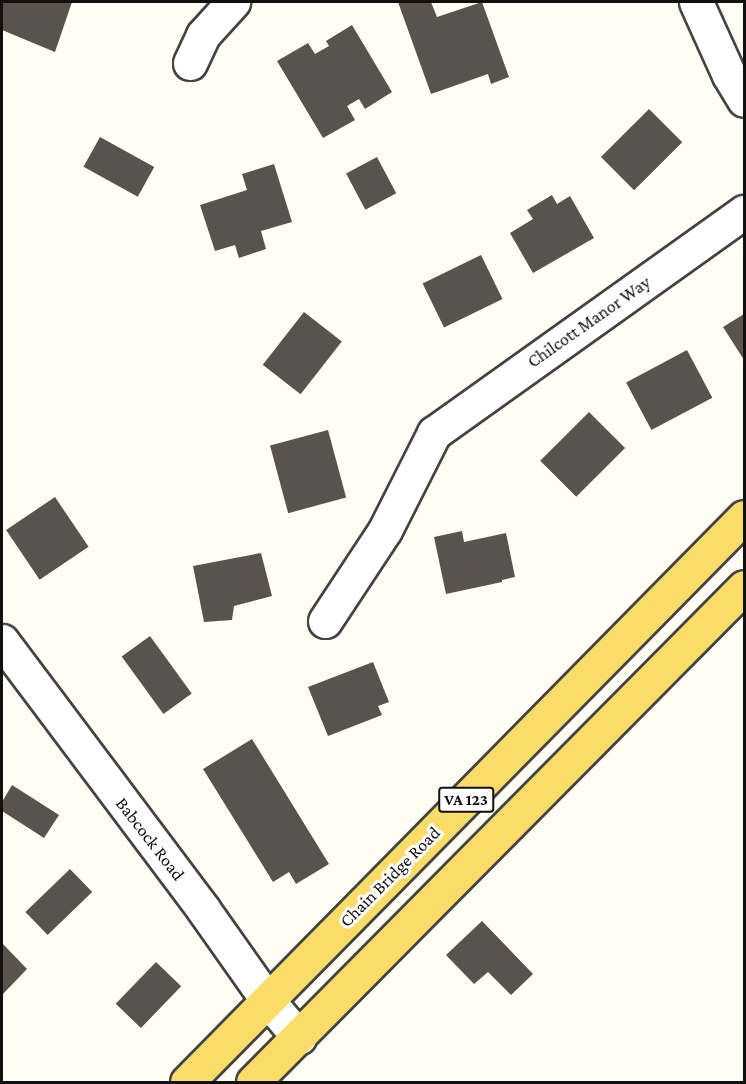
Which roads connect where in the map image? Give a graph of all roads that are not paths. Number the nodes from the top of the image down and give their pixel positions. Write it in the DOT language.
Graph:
graph roads {
  1 [pos="233,2"];
  2 [pos="696,2"];
  3 [pos="190,63"];
  4 [pos="744,100"];
  5 [pos="744,212"];
  6 [pos="744,517"];
  7 [pos="744,587"];
  8 [pos="325,621"];
  9 [pos="2,641"];
  10 [pos="268,1001"];
  11 [pos="298,1036"];
  12 [pos="187,1083"];
  13 [pos="253,1083"];
  1 -- 3 [label="street"];
  2 -- 4 [label="street"];
  5 -- 8 [label="street, Chilcott Manor Way"];
  6 -- 10 [label="main road, Chain Bridge Road / VA 123"];
  7 -- 11 [label="main road, VA 123"];
  9 -- 10 [label="street, Babcock Road"];
  10 -- 11 [label="street, Babcock Road"];
  10 -- 12 [label="main road, Chain Bridge Road / VA 123"];
  11 -- 13 [label="main road, VA 123"];
}
